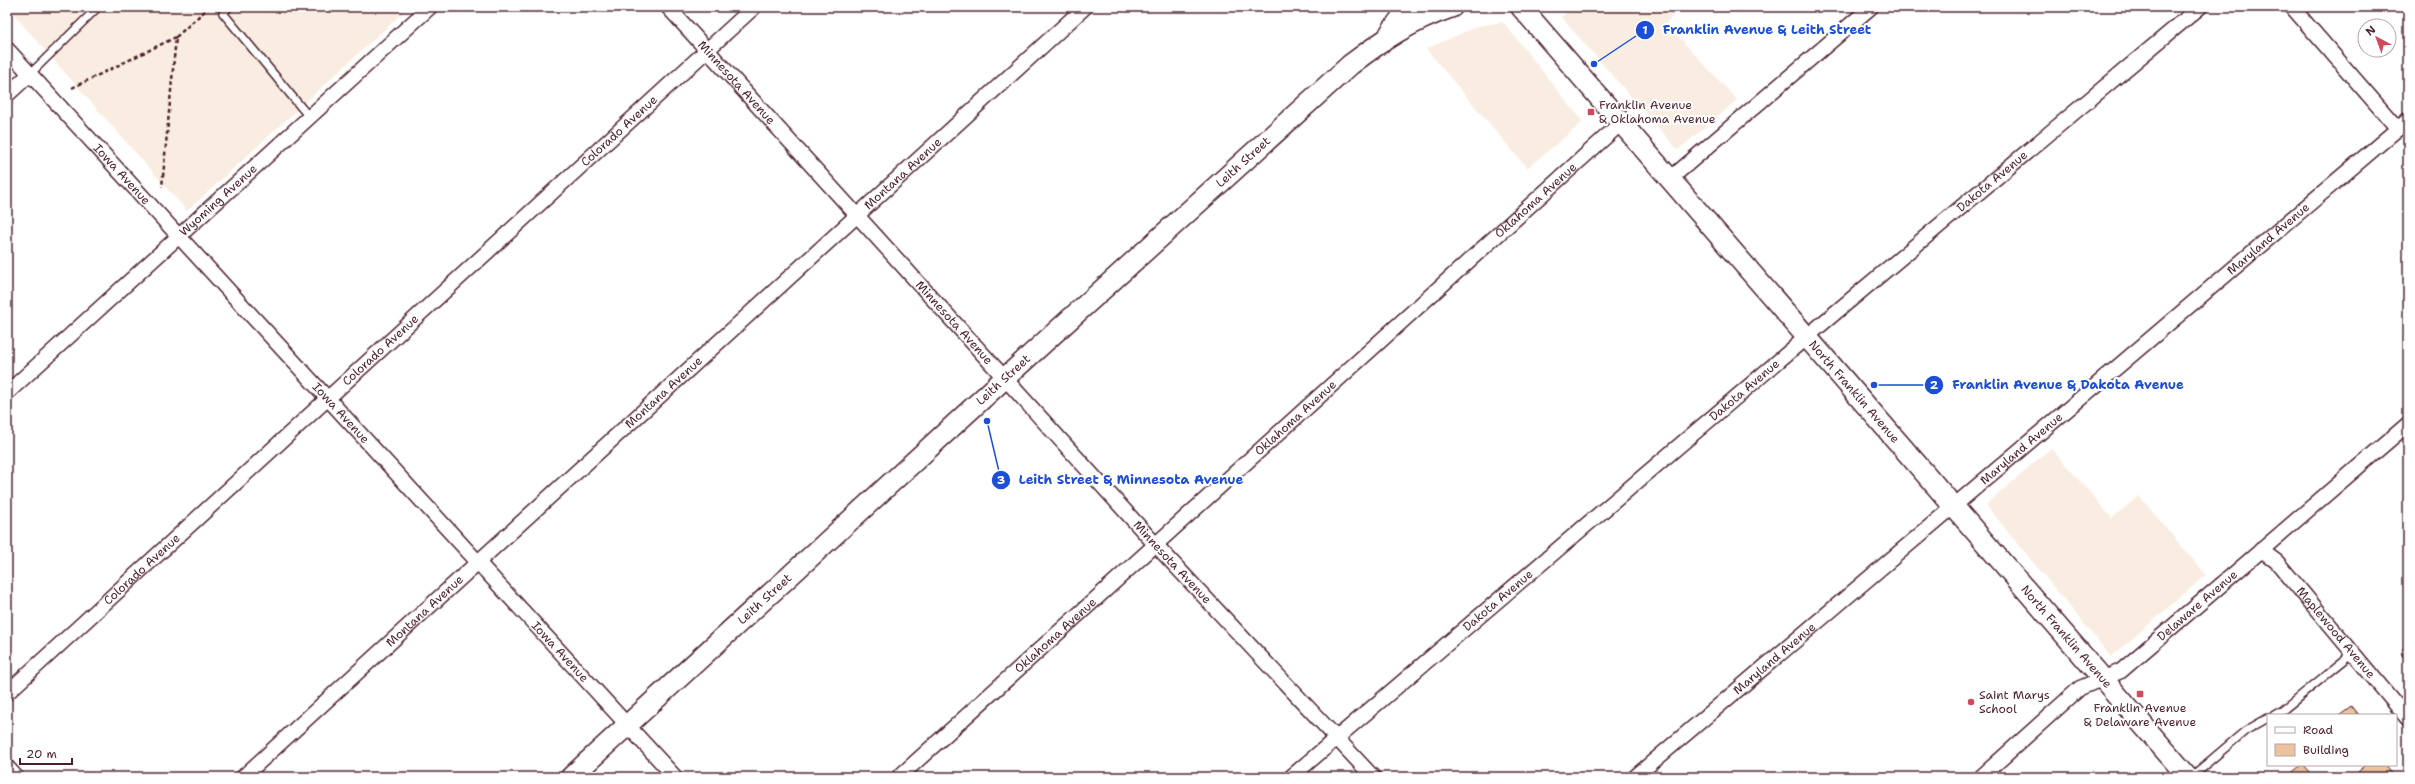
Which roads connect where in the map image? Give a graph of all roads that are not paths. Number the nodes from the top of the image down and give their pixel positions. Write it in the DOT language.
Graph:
graph roads {
  1 [pos="98,7"];
  2 [pos="229,7"];
  3 [pos="430,7"];
  4 [pos="668,7"];
  5 [pos="754,7"];
  6 [pos="1085,7"];
  7 [pos="1409,7"];
  8 [pos="1452,7"];
  9 [pos="1521,7"];
  10 [pos="1871,7"];
  11 [pos="2200,7"];
  12 [pos="2292,7"];
  13 [pos="1388,36"];
  14 [pos="7,49"];
  15 [pos="707,50"];
  16 [pos="30,74"];
  17 [pos="7,95"];
  18 [pos="310,118"];
  19 [pos="1621,123"];
  20 [pos="2403,124"];
  21 [pos="1670,179"];
  22 [pos="857,215"];
  23 [pos="180,236"];
  24 [pos="1806,338"];
  25 [pos="1005,378"];
  26 [pos="7,394"];
  27 [pos="328,399"];
  28 [pos="2408,424"];
  29 [pos="1955,508"];
  30 [pos="1155,544"];
  31 [pos="2261,550"];
  32 [pos="478,562"];
  33 [pos="2408,648"];
  34 [pos="2353,653"];
  35 [pos="2408,655"];
  36 [pos="2101,678"];
  37 [pos="7,693"];
  38 [pos="2276,714"];
  39 [pos="2267,719"];
  40 [pos="2408,719"];
  41 [pos="628,725"];
  42 [pos="1336,739"];
  43 [pos="7,767"];
  44 [pos="16,777"];
  45 [pos="243,777"];
  46 [pos="572,777"];
  47 [pos="675,777"];
  48 [pos="899,777"];
  49 [pos="1291,777"];
  50 [pos="1373,777"];
  51 [pos="1635,777"];
  52 [pos="1981,777"];
  53 [pos="2188,777"];
  54 [pos="2191,777"];
  1 -- 16 [label="lane"];
  2 -- 18 [label="lane"];
  3 -- 18 [label="street, Wyoming Avenue"];
  4 -- 15 [label="street, Minnesota Avenue"];
  5 -- 15 [label="street, Colorado Avenue"];
  6 -- 22 [label="street, Montana Avenue"];
  7 -- 13 [label="street"];
  8 -- 13 [label="street, Leith Street"];
  9 -- 19 [label="street, North Franklin Avenue"];
  10 -- 21 [label="street"];
  11 -- 24 [label="street, Dakota Avenue"];
  12 -- 20 [label="street"];
  13 -- 25 [label="street, Leith Street"];
  14 -- 16 [label="street, Iowa Avenue"];
  15 -- 22 [label="street, Minnesota Avenue"];
  15 -- 27 [label="street, Colorado Avenue"];
  16 -- 17 [label="street"];
  16 -- 23 [label="street, Iowa Avenue"];
  18 -- 23 [label="street, Wyoming Avenue"];
  19 -- 21 [label="street, North Franklin Avenue"];
  19 -- 30 [label="street, Oklahoma Avenue"];
  20 -- 29 [label="street, Maryland Avenue"];
  21 -- 24 [label="street, North Franklin Avenue"];
  22 -- 25 [label="street, Minnesota Avenue"];
  22 -- 32 [label="street, Montana Avenue"];
  23 -- 26 [label="street, Wyoming Avenue"];
  23 -- 27 [label="street, Iowa Avenue"];
  24 -- 29 [label="street, North Franklin Avenue"];
  24 -- 42 [label="street, Dakota Avenue"];
  25 -- 30 [label="street, Minnesota Avenue"];
  25 -- 41 [label="street, Leith Street"];
  27 -- 32 [label="street, Iowa Avenue"];
  27 -- 37 [label="street, Colorado Avenue"];
  28 -- 31 [label="street, Delaware Avenue"];
  29 -- 36 [label="street, North Franklin Avenue"];
  29 -- 51 [label="street, Maryland Avenue"];
  30 -- 42 [label="street, Minnesota Avenue"];
  30 -- 48 [label="street, Oklahoma Avenue"];
  31 -- 34 [label="street, Maplewood Avenue"];
  31 -- 36 [label="street, Delaware Avenue"];
  32 -- 41 [label="street, Iowa Avenue"];
  32 -- 45 [label="street, Montana Avenue"];
  33 -- 35 [label="lane"];
  34 -- 38 [label="lane"];
  34 -- 40 [label="street, Maplewood Avenue"];
  36 -- 52 [label="street, Delaware Avenue"];
  36 -- 53 [label="street, North Franklin Avenue"];
  39 -- 54 [label="lane"];
  41 -- 46 [label="street, Leith Street"];
  41 -- 47 [label="street, Iowa Avenue"];
  42 -- 49 [label="street, Dakota Avenue"];
  42 -- 50 [label="street, Minnesota Avenue"];
  43 -- 44 [label="street"];
}
